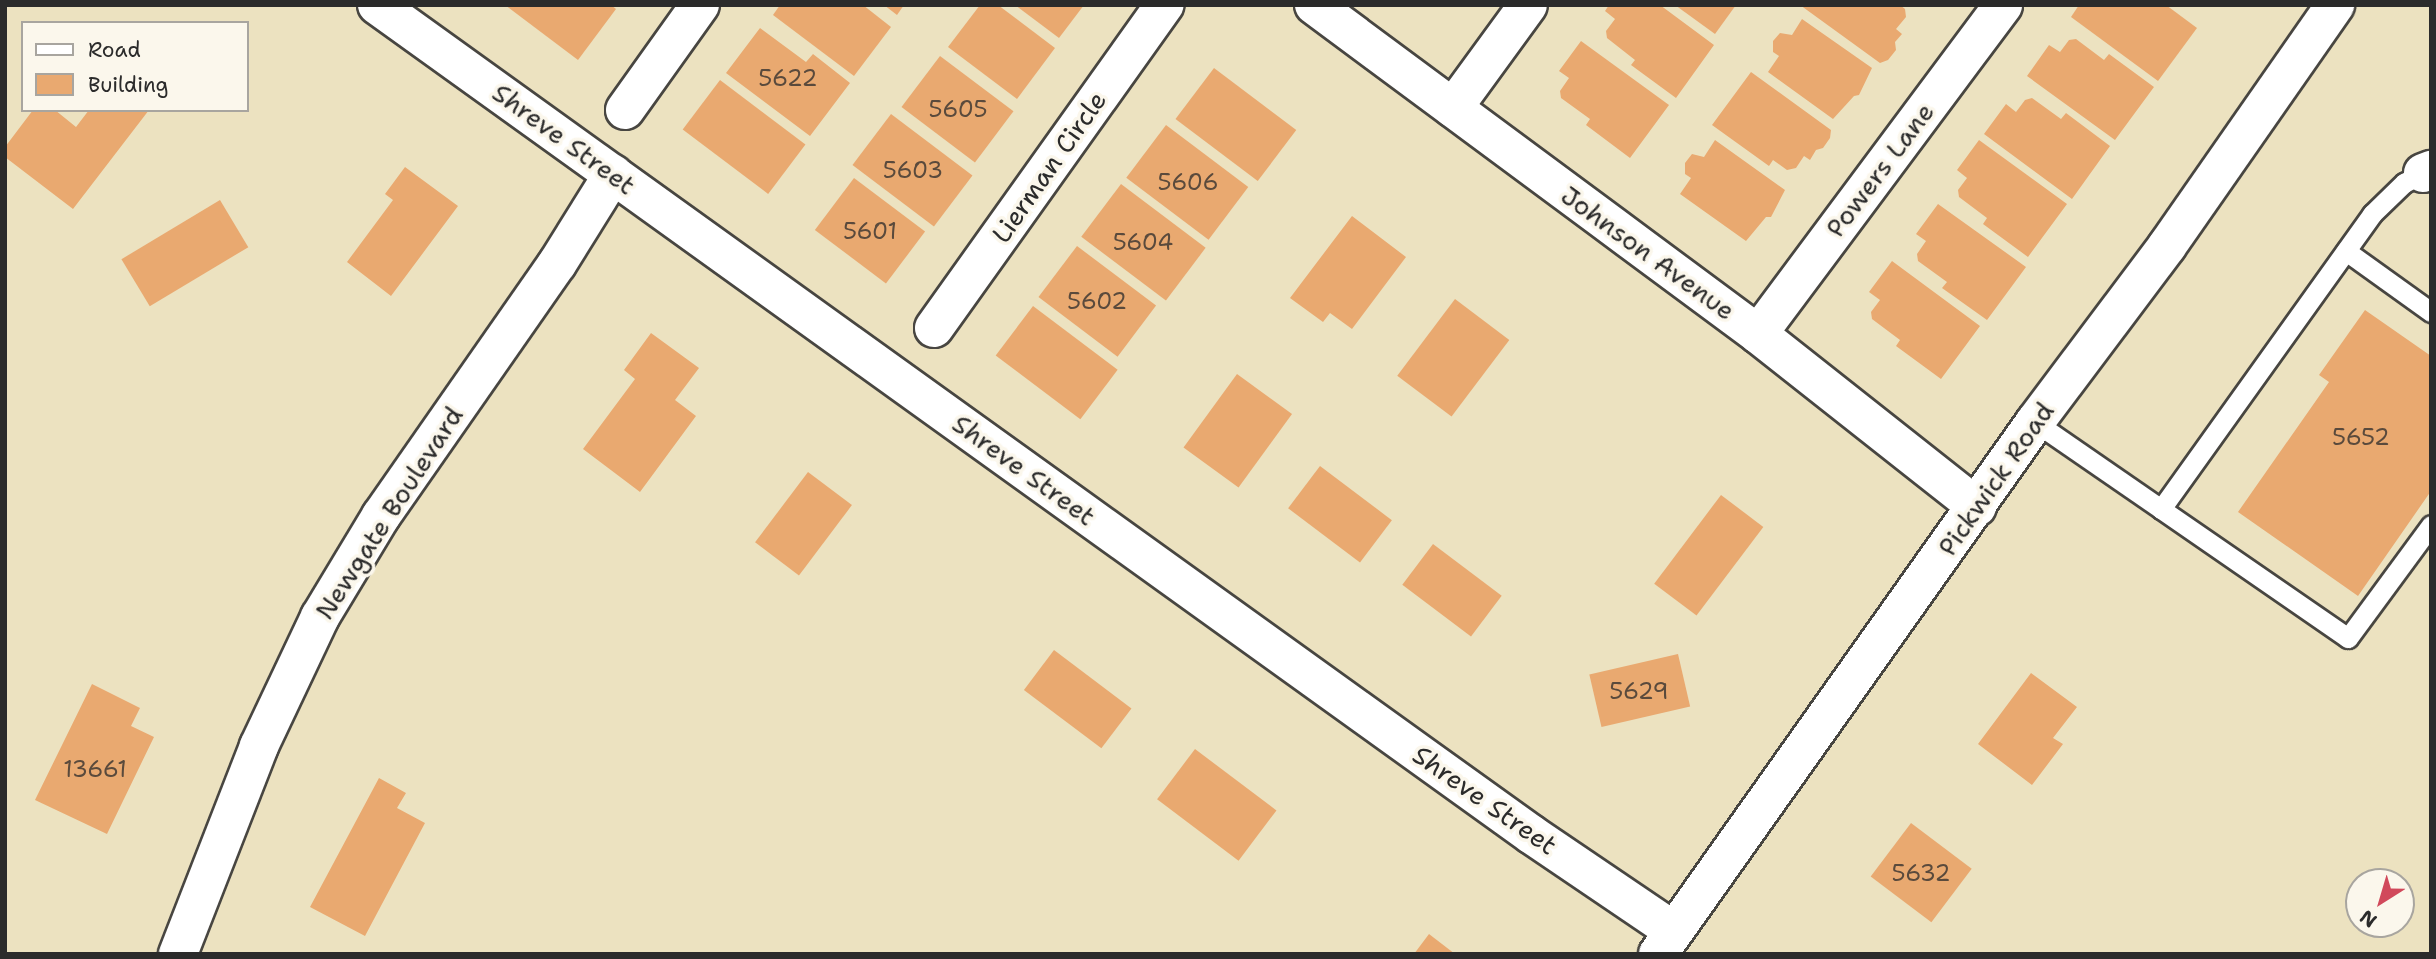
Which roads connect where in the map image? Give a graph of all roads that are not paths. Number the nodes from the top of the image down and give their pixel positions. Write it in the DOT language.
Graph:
graph roads {
  1 [pos="377,5"];
  2 [pos="701,5"];
  3 [pos="1164,5"];
  4 [pos="1314,5"];
  5 [pos="1528,5"];
  6 [pos="2003,5"];
  7 [pos="2335,5"];
  8 [pos="1453,108"];
  9 [pos="625,110"];
  10 [pos="2427,171"];
  11 [pos="613,174"];
  12 [pos="2346,251"];
  13 [pos="2431,312"];
  14 [pos="934,328"];
  15 [pos="1758,334"];
  16 [pos="2035,422"];
  17 [pos="1977,507"];
  18 [pos="2161,509"];
  19 [pos="2431,525"];
  20 [pos="1666,942"];
  21 [pos="178,954"];
  1 -- 11 [label="street, Shreve Street"];
  2 -- 9 [label="street"];
  3 -- 14 [label="street, Lierman Circle"];
  4 -- 8 [label="street, Johnson Avenue"];
  5 -- 8 [label="street"];
  6 -- 15 [label="street, Powers Lane"];
  7 -- 16 [label="street, Pickwick Road"];
  8 -- 15 [label="street, Johnson Avenue"];
  10 -- 12 [label="lane"];
  11 -- 20 [label="street, Shreve Street"];
  11 -- 21 [label="street, Newgate Boulevard"];
  12 -- 13 [label="lane"];
  12 -- 18 [label="lane"];
  15 -- 17 [label="street, Johnson Avenue"];
  16 -- 17 [label="street, Pickwick Road"];
  16 -- 18 [label="lane"];
  17 -- 20 [label="street, Pickwick Road"];
  18 -- 19 [label="lane"];
}
